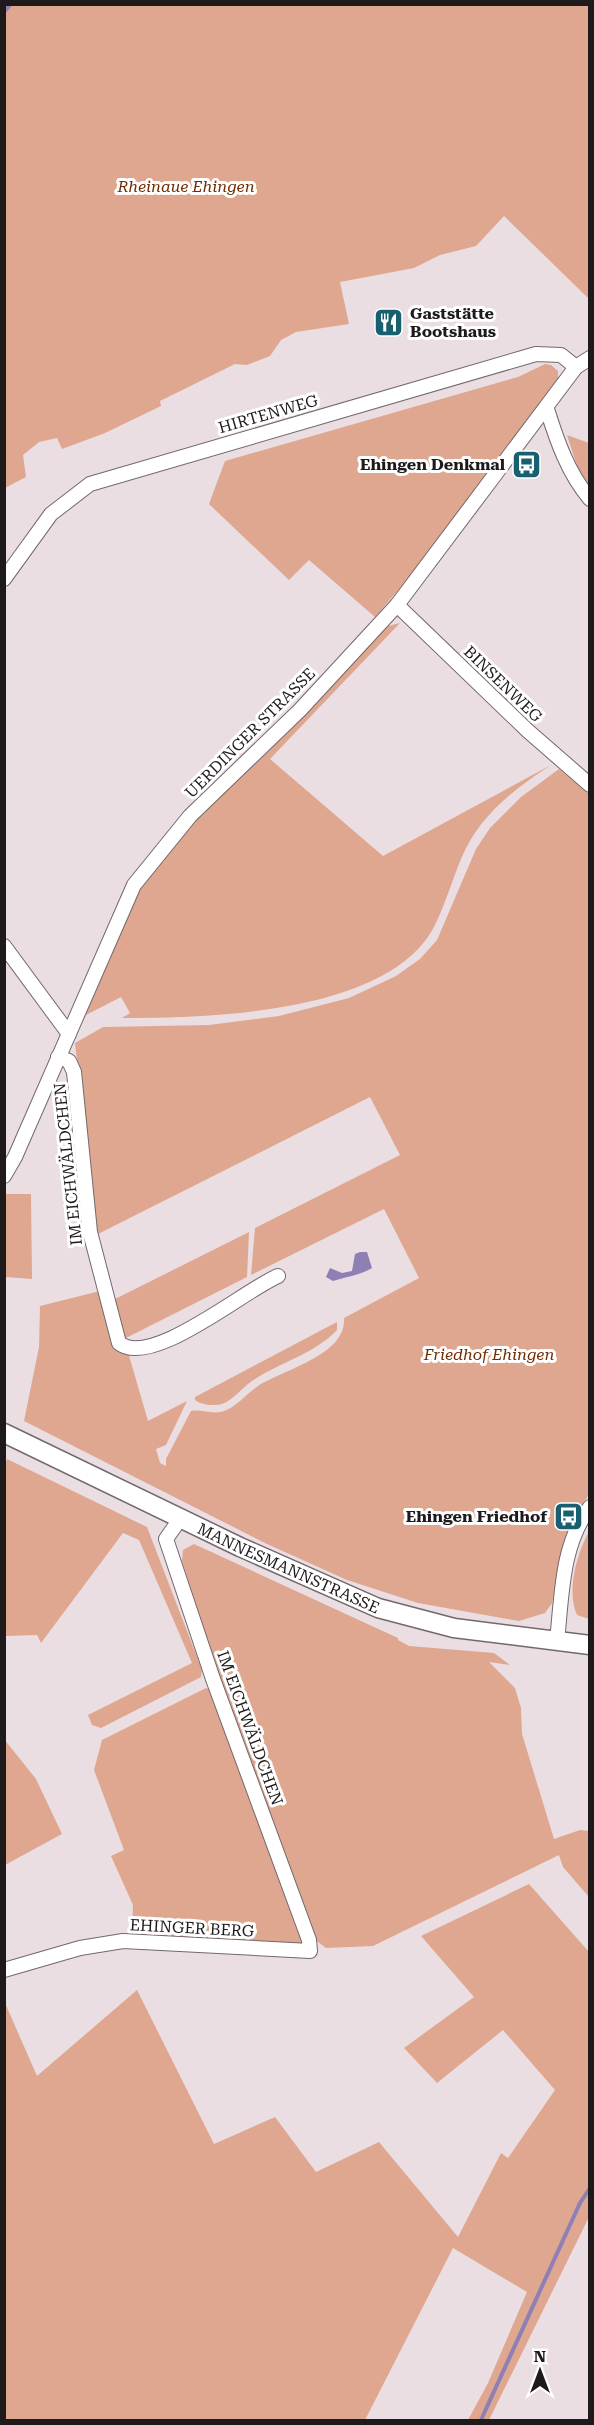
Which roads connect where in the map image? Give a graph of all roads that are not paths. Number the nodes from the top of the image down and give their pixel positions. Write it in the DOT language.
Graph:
graph roads {
  1 [pos="590,358"];
  2 [pos="576,367"];
  3 [pos="547,409"];
  4 [pos="590,499"];
  5 [pos="4,579"];
  6 [pos="397,605"];
  7 [pos="590,785"];
  8 [pos="4,946"];
  9 [pos="69,1034"];
  10 [pos="58,1057"];
  11 [pos="4,1176"];
  12 [pos="278,1276"];
  13 [pos="4,1433"];
  14 [pos="590,1507"];
  15 [pos="180,1519"];
  16 [pos="557,1641"];
  17 [pos="590,1645"];
  18 [pos="310,1951"];
  19 [pos="4,1970"];
  1 -- 2 [label="street, UERDINGER STRASSE"];
  2 -- 3 [label="street, UERDINGER STRASSE"];
  2 -- 5 [label="street, HIRTENWEG"];
  3 -- 4 [label="street"];
  3 -- 6 [label="street, UERDINGER STRASSE"];
  6 -- 7 [label="street, BINSENWEG"];
  6 -- 9 [label="street, UERDINGER STRASSE"];
  8 -- 9 [label="street"];
  9 -- 10 [label="street, UERDINGER STRASSE"];
  10 -- 11 [label="street, UERDINGER STRASSE"];
  10 -- 12 [label="street, IM EICHWÄLDCHEN"];
  13 -- 15 [label="main road, MANNESMANNSTRASSE"];
  14 -- 16 [label="street"];
  15 -- 16 [label="main road, MANNESMANNSTRASSE"];
  15 -- 18 [label="street, IM EICHWÄLDCHEN"];
  16 -- 17 [label="main road, MANNESMANNSTRASSE"];
  18 -- 19 [label="street, EHINGER BERG"];
}
